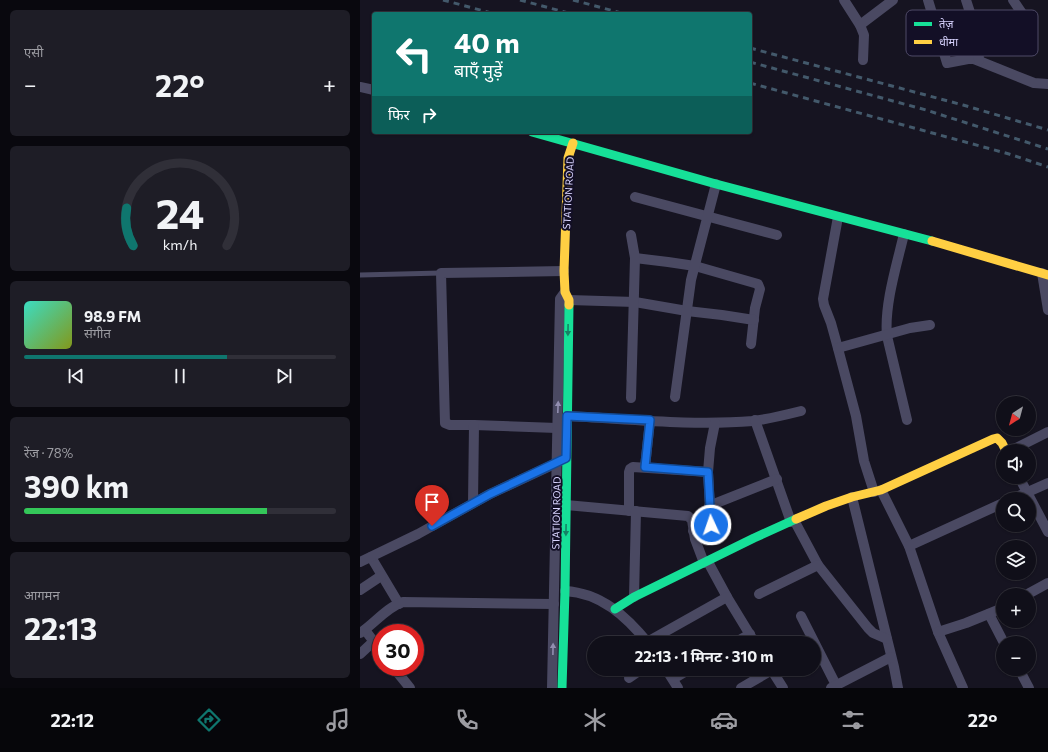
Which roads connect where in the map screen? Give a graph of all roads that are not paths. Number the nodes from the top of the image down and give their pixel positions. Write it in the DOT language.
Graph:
graph roads {
  1 [pos="844,0"];
  2 [pos="893,0"];
  3 [pos="928,0"];
  4 [pos="966,0"];
  5 [pos="1013,0"];
  6 [pos="931,10"];
  7 [pos="969,10"];
  8 [pos="1020,10"];
  9 [pos="860,25"];
  10 [pos="944,56"];
  11 [pos="979,56"];
  12 [pos="863,60"];
  13 [pos="979,60"];
  14 [pos="1048,84"];
  15 [pos="360,87"];
  16 [pos="372,90"];
  17 [pos="539,134"];
  18 [pos="573,143"];
  19 [pos="716,184"];
  20 [pos="635,197"];
  21 [pos="707,217"];
  22 [pos="838,217"];
  23 [pos="904,234"];
  24 [pos="631,235"];
  25 [pos="777,235"];
  26 [pos="635,258"];
  27 [pos="694,266"];
  28 [pos="564,271"];
  29 [pos="441,273"];
  30 [pos="1045,274"];
  31 [pos="360,275"];
  32 [pos="567,296"];
  33 [pos="634,302"];
  34 [pos="1048,310"];
  35 [pos="687,311"];
  36 [pos="754,320"];
  37 [pos="930,325"];
  38 [pos="887,336"];
  39 [pos="751,344"];
  40 [pos="838,348"];
  41 [pos="675,397"];
  42 [pos="631,398"];
  43 [pos="801,411"];
  44 [pos="567,416"];
  45 [pos="650,420"];
  46 [pos="755,420"];
  47 [pos="907,420"];
  48 [pos="715,423"];
  49 [pos="474,425"];
  50 [pos="558,428"];
  51 [pos="1048,432"];
  52 [pos="1002,444"];
  53 [pos="1024,444"];
  54 [pos="566,458"];
  55 [pos="556,463"];
  56 [pos="645,467"];
  57 [pos="708,472"];
  58 [pos="776,479"];
  59 [pos="1048,483"];
  60 [pos="1023,484"];
  61 [pos="877,491"];
  62 [pos="1027,492"];
  63 [pos="852,497"];
  64 [pos="473,503"];
  65 [pos="566,505"];
  66 [pos="710,506"];
  67 [pos="996,506"];
  68 [pos="1036,509"];
  69 [pos="633,511"];
  70 [pos="793,521"];
  71 [pos="693,531"];
  72 [pos="1048,532"];
  73 [pos="909,546"];
  74 [pos="371,557"];
  75 [pos="360,562"];
  76 [pos="706,562"];
  77 [pos="818,564"];
  78 [pos="381,576"];
  79 [pos="1048,583"];
  80 [pos="360,590"];
  81 [pos="1036,590"];
  82 [pos="565,591"];
  83 [pos="760,594"];
  84 [pos="634,597"];
  85 [pos="727,597"];
  86 [pos="399,604"];
  87 [pos="554,604"];
  88 [pos="615,609"];
  89 [pos="996,611"];
  90 [pos="988,614"];
  91 [pos="801,616"];
  92 [pos="362,632"];
  93 [pos="938,632"];
  94 [pos="750,634"];
  95 [pos="641,636"];
  96 [pos="658,636"];
  97 [pos="746,636"];
  98 [pos="1000,636"];
  99 [pos="887,639"];
  100 [pos="372,640"];
  101 [pos="372,644"];
  102 [pos="360,654"];
  103 [pos="891,657"];
  104 [pos="400,676"];
  105 [pos="632,676"];
  106 [pos="683,676"];
  107 [pos="761,676"];
  108 [pos="776,676"];
  109 [pos="1022,676"];
  110 [pos="629,678"];
  111 [pos="676,684"];
  112 [pos="833,687"];
  113 [pos="410,688"];
  114 [pos="552,688"];
  115 [pos="562,688"];
  116 [pos="741,688"];
  117 [pos="783,688"];
  118 [pos="898,688"];
  119 [pos="963,688"];
  120 [pos="1029,688"];
  1 -- 9 [label="street"];
  2 -- 9 [label="street"];
  3 -- 6 [label="street"];
  4 -- 7 [label="street"];
  5 -- 8 [label="street"];
  9 -- 12 [label="street"];
  10 -- 13 [label="street"];
  11 -- 13 [label="street"];
  13 -- 14 [label="street"];
  15 -- 16 [label="street"];
  17 -- 18 [label="street"];
  18 -- 19 [label="street"];
  18 -- 28 [label="street, STATION ROAD"];
  19 -- 21 [label="street"];
  19 -- 22 [label="street"];
  20 -- 21 [label="street"];
  21 -- 25 [label="street"];
  21 -- 27 [label="street"];
  22 -- 23 [label="street"];
  22 -- 40 [label="street"];
  23 -- 30 [label="street"];
  23 -- 38 [label="street"];
  24 -- 26 [label="street"];
  26 -- 27 [label="street"];
  26 -- 33 [label="street"];
  27 -- 35 [label="street"];
  27 -- 36 [label="street"];
  28 -- 29 [label="street"];
  28 -- 32 [label="street, STATION ROAD"];
  29 -- 31 [label="lane"];
  29 -- 49 [label="street"];
  30 -- 34 [label="street"];
  32 -- 33 [label="street"];
  32 -- 44 [label="street, STATION ROAD, one-way"];
  50 -- 32 [label="street, STATION ROAD, one-way"];
  33 -- 35 [label="street"];
  33 -- 42 [label="street"];
  35 -- 36 [label="street"];
  35 -- 41 [label="street"];
  36 -- 39 [label="street"];
  37 -- 38 [label="street"];
  38 -- 40 [label="street"];
  38 -- 47 [label="street"];
  40 -- 61 [label="street"];
  43 -- 46 [label="street"];
  44 -- 45 [label="street"];
  44 -- 54 [label="street, STATION ROAD"];
  45 -- 48 [label="street"];
  45 -- 56 [label="street"];
  46 -- 48 [label="street"];
  46 -- 58 [label="street"];
  48 -- 57 [label="street"];
  49 -- 50 [label="street"];
  49 -- 64 [label="street"];
  50 -- 55 [label="street, STATION ROAD"];
  51 -- 53 [label="street"];
  52 -- 61 [label="street"];
  54 -- 55 [label="street"];
  54 -- 65 [label="street, STATION ROAD"];
  55 -- 64 [label="street"];
  55 -- 87 [label="street, STATION ROAD"];
  56 -- 57 [label="street"];
  56 -- 69 [label="street"];
  57 -- 66 [label="street"];
  58 -- 66 [label="street"];
  58 -- 70 [label="street"];
  59 -- 62 [label="street"];
  60 -- 62 [label="street"];
  61 -- 63 [label="street"];
  61 -- 73 [label="street"];
  63 -- 70 [label="street"];
  63 -- 99 [label="street"];
  64 -- 74 [label="street"];
  65 -- 69 [label="street"];
  65 -- 82 [label="street, STATION ROAD, one-way"];
  66 -- 71 [label="street"];
  67 -- 73 [label="street"];
  68 -- 72 [label="street"];
  69 -- 71 [label="street"];
  69 -- 84 [label="street"];
  70 -- 76 [label="street"];
  70 -- 77 [label="street"];
  71 -- 76 [label="street"];
  73 -- 93 [label="street"];
  74 -- 75 [label="street"];
  74 -- 78 [label="street"];
  76 -- 84 [label="street"];
  76 -- 85 [label="street"];
  77 -- 83 [label="street"];
  77 -- 99 [label="street"];
  78 -- 80 [label="street"];
  78 -- 86 [label="street"];
  79 -- 81 [label="street"];
  82 -- 88 [label="street"];
  82 -- 115 [label="street, STATION ROAD"];
  84 -- 88 [label="street"];
  85 -- 94 [label="street"];
  85 -- 96 [label="street"];
  86 -- 87 [label="street"];
  86 -- 92 [label="street"];
  114 -- 87 [label="street, STATION ROAD, one-way"];
  88 -- 95 [label="street"];
  89 -- 90 [label="street"];
  90 -- 93 [label="street"];
  90 -- 98 [label="street"];
  91 -- 112 [label="street"];
  92 -- 100 [label="street"];
  93 -- 119 [label="street"];
  94 -- 97 [label="street"];
  99 -- 103 [label="street"];
  101 -- 102 [label="street"];
  103 -- 112 [label="street"];
  103 -- 118 [label="street"];
  104 -- 113 [label="street"];
  105 -- 110 [label="street"];
  106 -- 111 [label="street"];
  107 -- 116 [label="street"];
  108 -- 117 [label="street"];
  109 -- 120 [label="street"];
}
